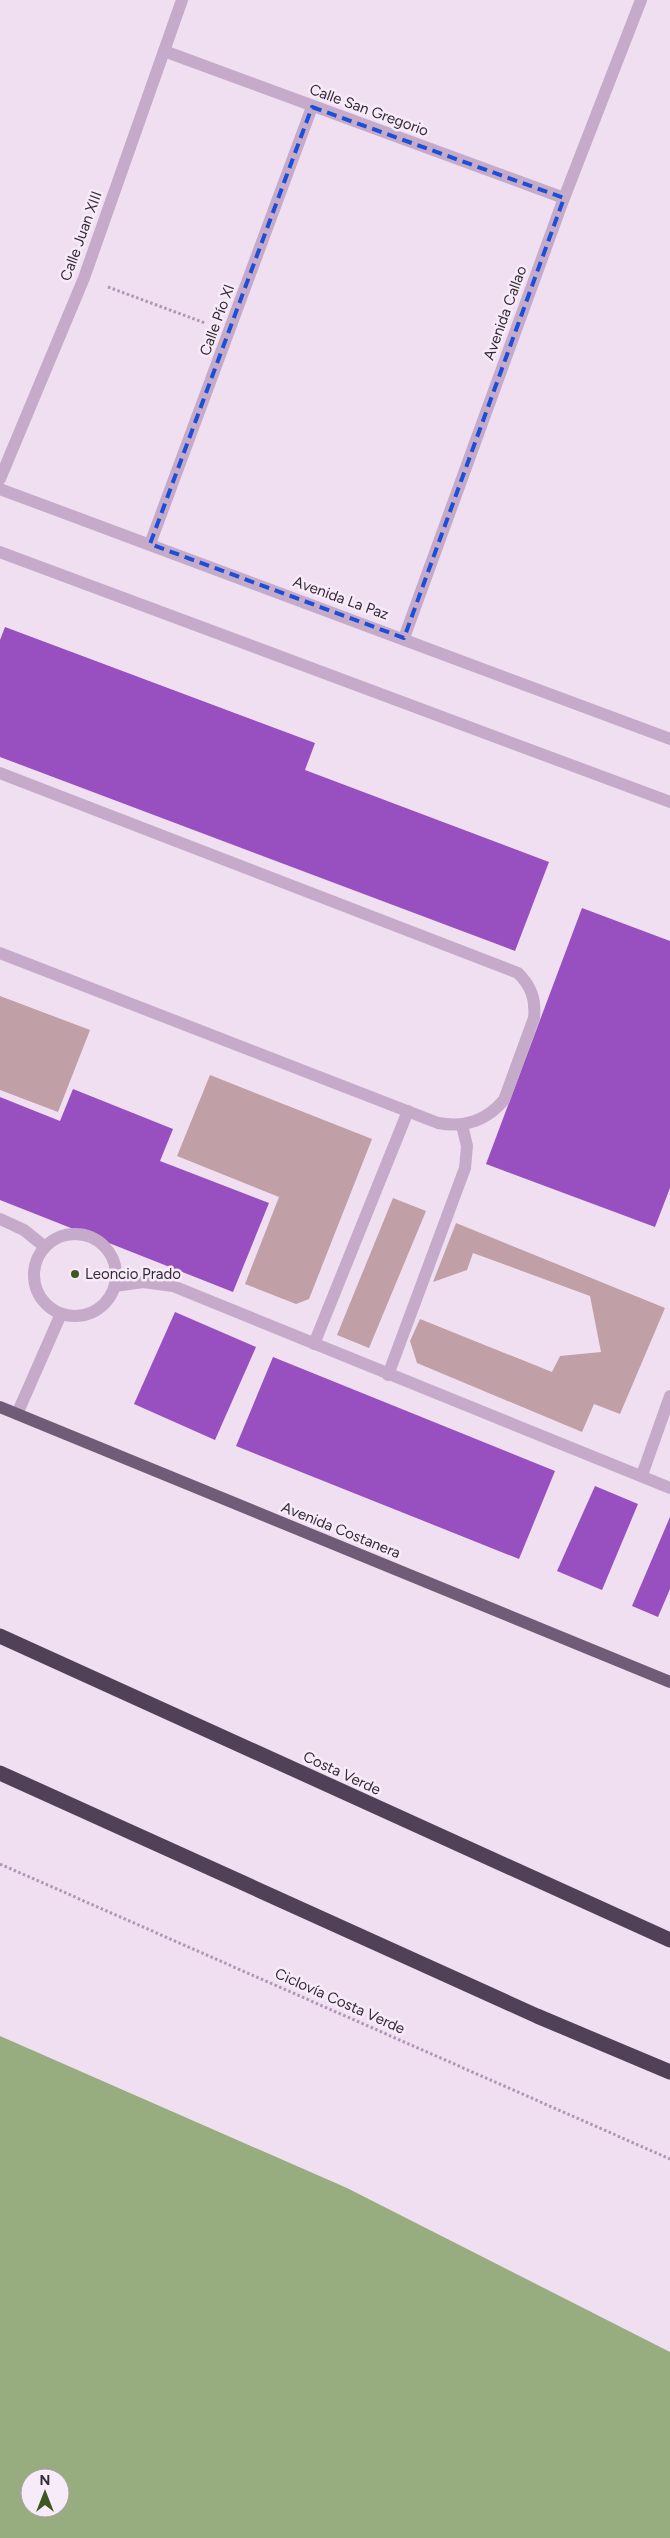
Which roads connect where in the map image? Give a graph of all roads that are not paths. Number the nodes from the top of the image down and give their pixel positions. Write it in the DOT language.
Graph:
graph roads {
  1 [pos="182,0"];
  2 [pos="641,0"];
  3 [pos="164,51"];
  4 [pos="312,107"];
  5 [pos="564,198"];
  6 [pos="0,479"];
  7 [pos="0,489"];
  8 [pos="150,544"];
  9 [pos="0,552"];
  10 [pos="404,638"];
  11 [pos="670,739"];
  12 [pos="0,773"];
  13 [pos="670,802"];
  14 [pos="0,953"];
  15 [pos="408,1111"];
  16 [pos="462,1125"];
  17 [pos="0,1219"];
  18 [pos="45,1247"];
  19 [pos="115,1286"];
  20 [pos="62,1314"];
  21 [pos="314,1344"];
  22 [pos="388,1374"];
  23 [pos="670,1396"];
  24 [pos="0,1407"];
  25 [pos="17,1414"];
  26 [pos="642,1475"];
  27 [pos="670,1488"];
  28 [pos="0,1636"];
  29 [pos="670,1682"];
  30 [pos="0,1773"];
  31 [pos="670,1940"];
  32 [pos="670,2072"];
  1 -- 3 [label="street, Calle Juan XIII"];
  2 -- 5 [label="street, Avenida Callao"];
  3 -- 4 [label="street, Calle San Gregorio"];
  3 -- 6 [label="street, Calle Juan XIII"];
  4 -- 5 [label="street, Calle San Gregorio"];
  4 -- 8 [label="street, Calle Pío XI"];
  5 -- 10 [label="street, Avenida Callao"];
  7 -- 8 [label="street, Avenida La Paz"];
  8 -- 10 [label="street, Avenida La Paz"];
  9 -- 13 [label="street"];
  10 -- 11 [label="street, Avenida La Paz"];
  12 -- 16 [label="street"];
  14 -- 15 [label="street"];
  15 -- 16 [label="street"];
  15 -- 21 [label="street"];
  16 -- 22 [label="street"];
  17 -- 18 [label="street"];
  18 -- 19 [label="street"];
  18 -- 20 [label="street"];
  19 -- 20 [label="street"];
  19 -- 21 [label="street"];
  20 -- 25 [label="street"];
  21 -- 22 [label="street"];
  22 -- 26 [label="street"];
  23 -- 26 [label="street"];
  24 -- 25 [label="main road, Avenida Costanera"];
  25 -- 29 [label="main road, Avenida Costanera"];
  26 -- 27 [label="street"];
  28 -- 31 [label="highway, Costa Verde"];
  30 -- 32 [label="highway"];
}
